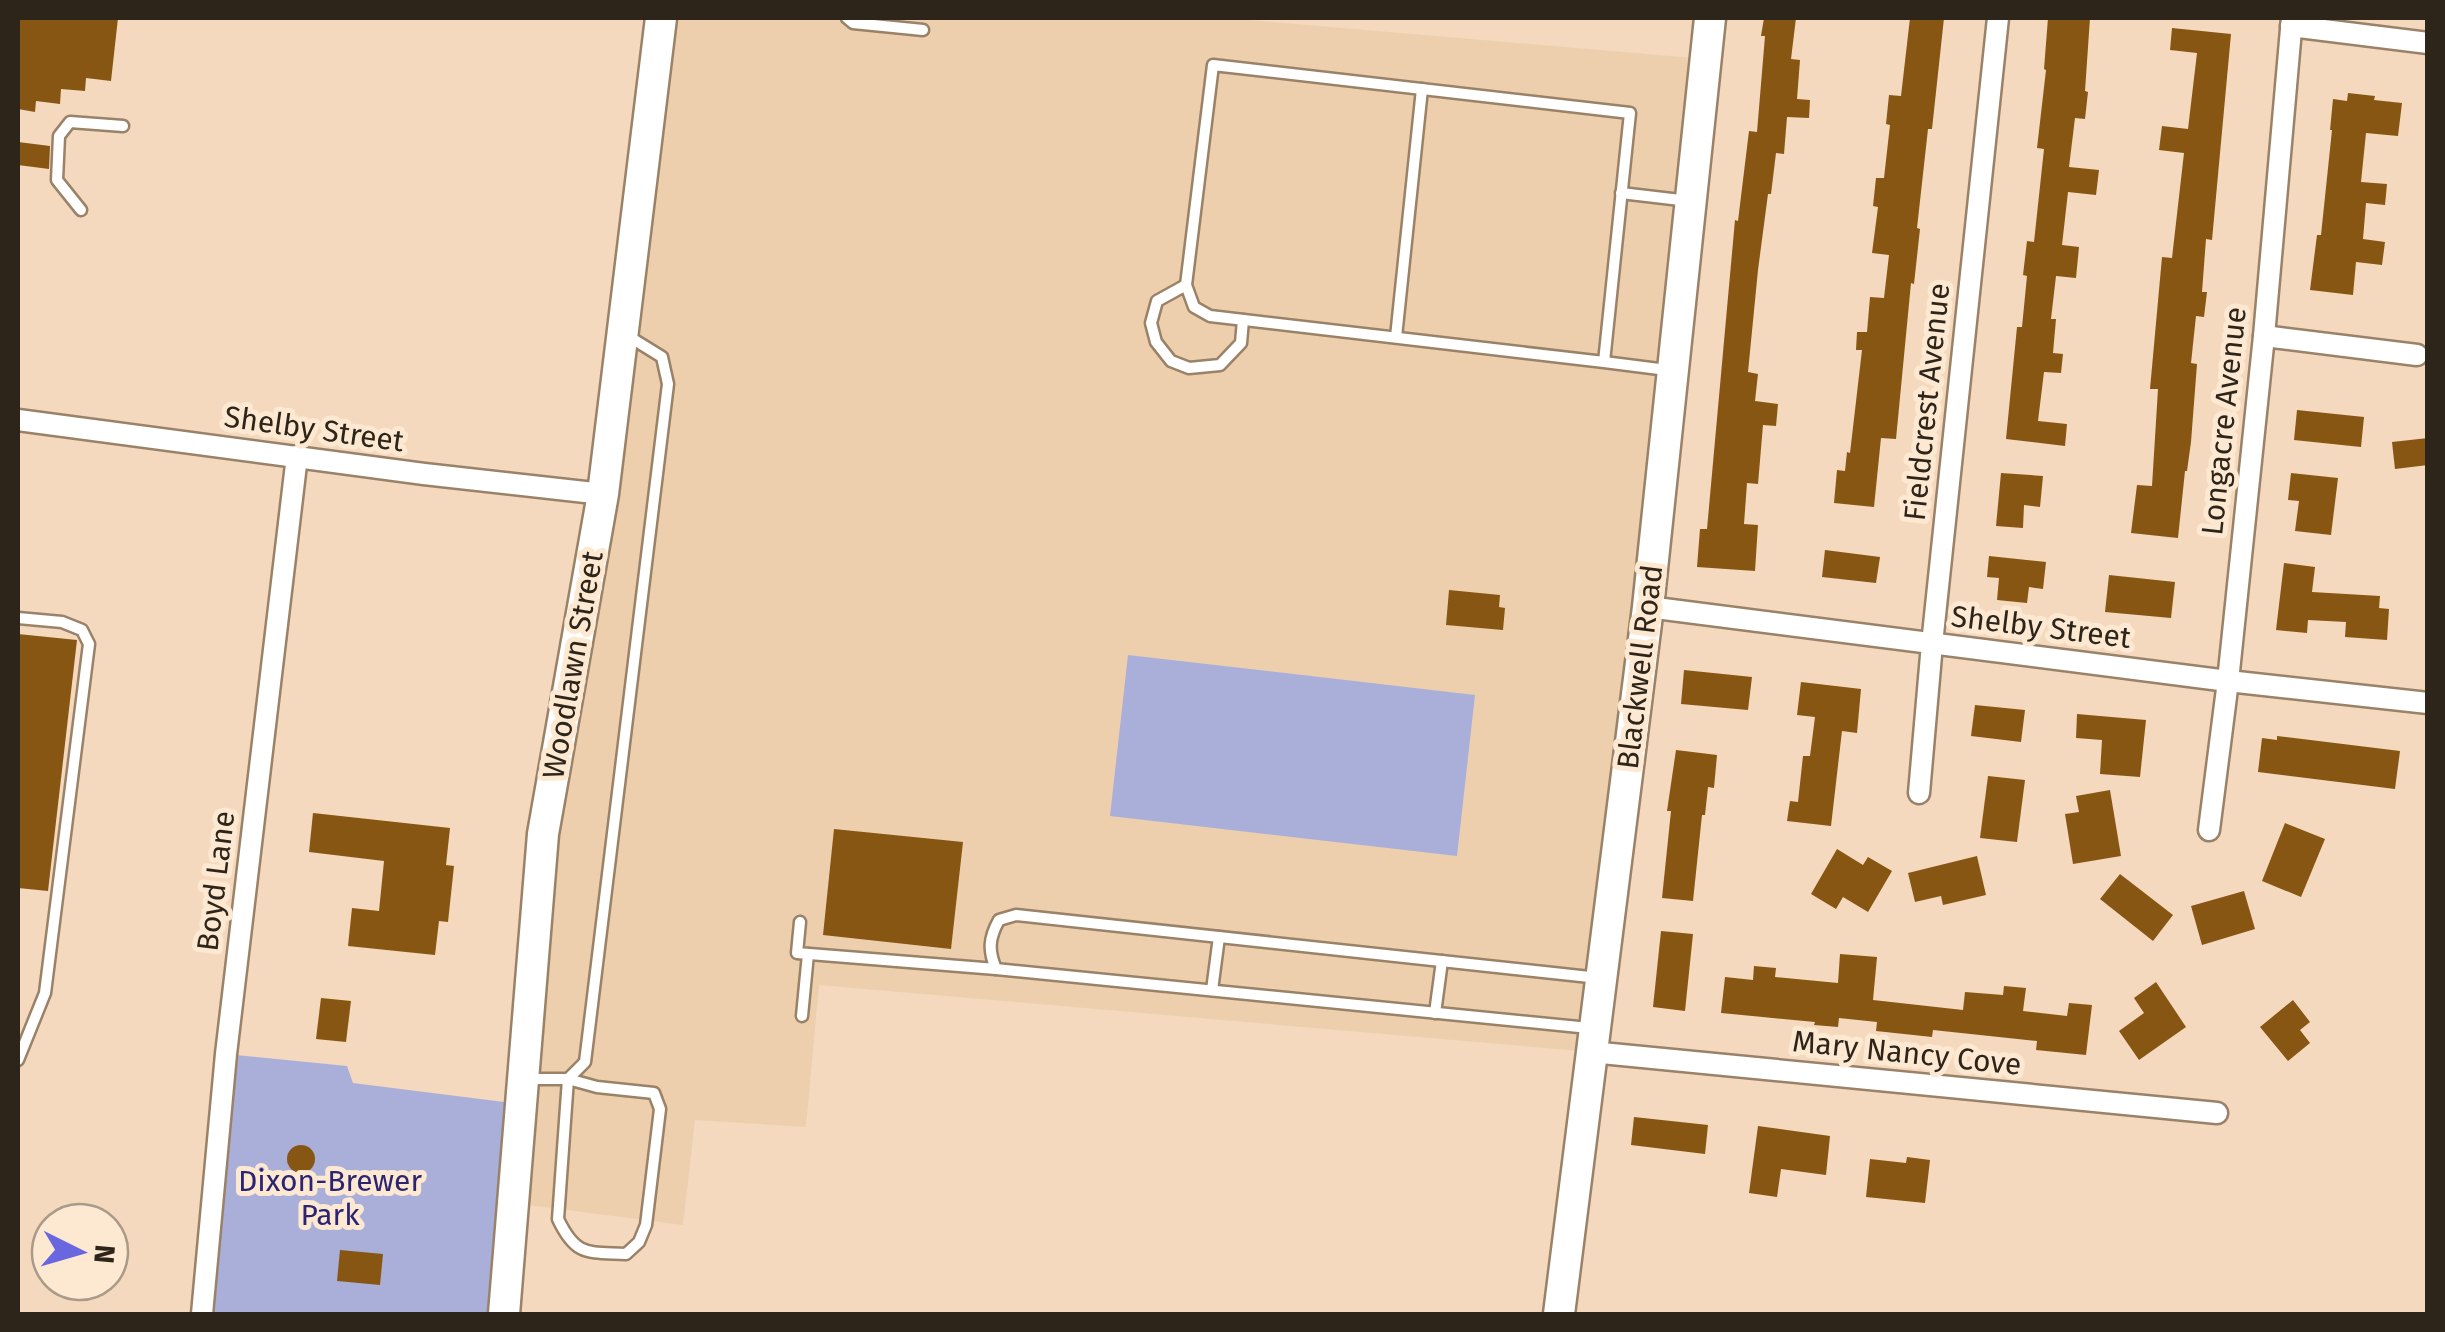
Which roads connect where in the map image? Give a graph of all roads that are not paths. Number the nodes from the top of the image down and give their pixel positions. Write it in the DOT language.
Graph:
graph roads {
  1 [pos="661,18"];
  2 [pos="847,18"];
  3 [pos="1710,18"];
  4 [pos="1998,18"];
  5 [pos="2292,22"];
  6 [pos="922,30"];
  7 [pos="2428,42"];
  8 [pos="1422,89"];
  9 [pos="122,126"];
  10 [pos="1621,193"];
  11 [pos="1690,201"];
  12 [pos="82,210"];
  13 [pos="1186,285"];
  14 [pos="1243,320"];
  15 [pos="623,333"];
  16 [pos="1396,336"];
  17 [pos="2264,336"];
  18 [pos="2418,355"];
  19 [pos="1604,362"];
  20 [pos="1673,370"];
  21 [pos="18,420"];
  22 [pos="297,456"];
  23 [pos="603,494"];
  24 [pos="1648,606"];
  25 [pos="18,618"];
  26 [pos="1932,644"];
  27 [pos="2228,682"];
  28 [pos="2428,703"];
  29 [pos="1919,793"];
  30 [pos="2209,830"];
  31 [pos="800,922"];
  32 [pos="1219,937"];
  33 [pos="808,954"];
  34 [pos="1442,961"];
  35 [pos="996,968"];
  36 [pos="1600,978"];
  37 [pos="1212,990"];
  38 [pos="1436,1013"];
  39 [pos="802,1016"];
  40 [pos="1592,1041"];
  41 [pos="18,1060"];
  42 [pos="522,1079"];
  43 [pos="568,1079"];
  44 [pos="2218,1113"];
  45 [pos="202,1314"];
  46 [pos="504,1314"];
  47 [pos="1559,1314"];
  1 -- 15 [label="street, Woodlawn Street"];
  2 -- 6 [label="lane"];
  3 -- 11 [label="street, Blackwell Road"];
  4 -- 26 [label="street, Fieldcrest Avenue"];
  5 -- 7 [label="street"];
  5 -- 17 [label="street, Longacre Avenue"];
  8 -- 10 [label="lane"];
  8 -- 13 [label="lane"];
  8 -- 16 [label="lane"];
  9 -- 12 [label="lane"];
  10 -- 11 [label="lane"];
  10 -- 19 [label="lane"];
  11 -- 20 [label="street, Blackwell Road"];
  13 -- 14 [label="lane"];
  13 -- 14 [label="lane"];
  14 -- 16 [label="lane"];
  15 -- 23 [label="street, Woodlawn Street"];
  15 -- 43 [label="lane"];
  16 -- 19 [label="lane"];
  17 -- 18 [label="street"];
  17 -- 27 [label="street, Longacre Avenue"];
  19 -- 20 [label="lane"];
  20 -- 24 [label="street, Blackwell Road"];
  21 -- 22 [label="street, Shelby Street"];
  22 -- 23 [label="street, Shelby Street"];
  22 -- 45 [label="street, Boyd Lane"];
  23 -- 42 [label="street, Woodlawn Street"];
  24 -- 26 [label="street, Shelby Street"];
  24 -- 36 [label="street, Blackwell Road"];
  25 -- 41 [label="lane"];
  26 -- 27 [label="street, Shelby Street"];
  26 -- 29 [label="street, Fieldcrest Avenue"];
  27 -- 28 [label="street, Shelby Street"];
  27 -- 30 [label="street, Longacre Avenue"];
  31 -- 33 [label="lane"];
  32 -- 34 [label="lane"];
  32 -- 35 [label="lane"];
  32 -- 37 [label="lane"];
  33 -- 35 [label="lane"];
  33 -- 39 [label="lane"];
  34 -- 36 [label="lane"];
  34 -- 38 [label="lane"];
  35 -- 37 [label="lane"];
  36 -- 40 [label="street, Blackwell Road"];
  37 -- 38 [label="lane"];
  38 -- 40 [label="lane"];
  40 -- 44 [label="street, Mary Nancy Cove"];
  40 -- 47 [label="street, Blackwell Road"];
  42 -- 43 [label="lane"];
  42 -- 46 [label="street, Woodlawn Street"];
  43 -- 43 [label="lane"];
}
